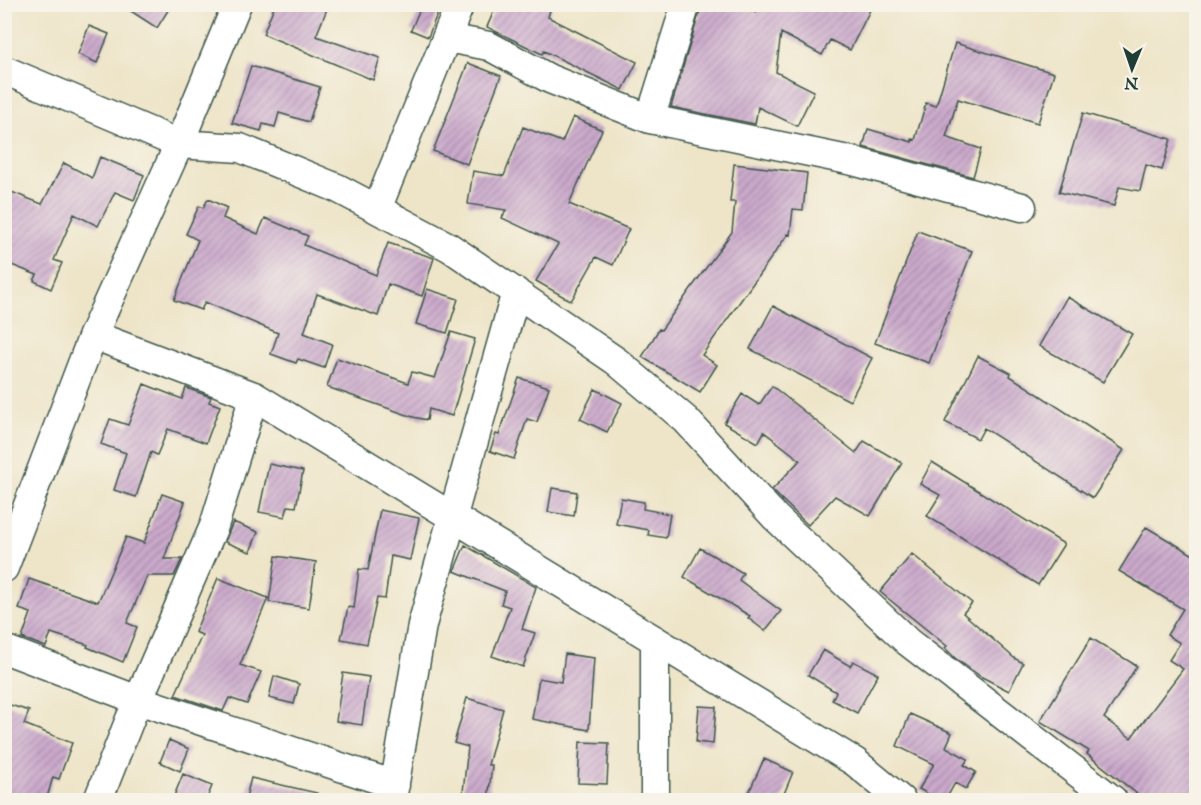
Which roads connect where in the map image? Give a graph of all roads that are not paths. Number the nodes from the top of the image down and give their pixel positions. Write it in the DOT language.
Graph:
graph roads {
  1 [pos="237,4"];
  2 [pos="460,4"];
  3 [pos="686,4"];
  4 [pos="447,38"];
  5 [pos="4,70"];
  6 [pos="650,119"];
  7 [pos="178,144"];
  8 [pos="1022,207"];
  9 [pos="377,209"];
  10 [pos="516,292"];
  11 [pos="93,336"];
  12 [pos="254,396"];
  13 [pos="451,516"];
  14 [pos="4,568"];
  15 [pos="655,640"];
  16 [pos="4,649"];
  17 [pos="138,700"];
  18 [pos="393,793"];
  19 [pos="98,801"];
  20 [pos="655,801"];
  21 [pos="901,801"];
  22 [pos="1113,801"];
  1 -- 7 [label="street"];
  2 -- 4 [label="street"];
  3 -- 6 [label="street"];
  4 -- 6 [label="street"];
  4 -- 9 [label="street"];
  5 -- 7 [label="street"];
  6 -- 8 [label="street"];
  7 -- 9 [label="street"];
  7 -- 11 [label="street"];
  9 -- 10 [label="street"];
  10 -- 13 [label="street"];
  10 -- 22 [label="street"];
  11 -- 12 [label="street"];
  11 -- 14 [label="street"];
  12 -- 13 [label="street"];
  12 -- 17 [label="street"];
  13 -- 15 [label="street"];
  13 -- 18 [label="street"];
  15 -- 20 [label="street"];
  15 -- 21 [label="street"];
  16 -- 17 [label="street"];
  17 -- 18 [label="street"];
  17 -- 19 [label="street"];
}
